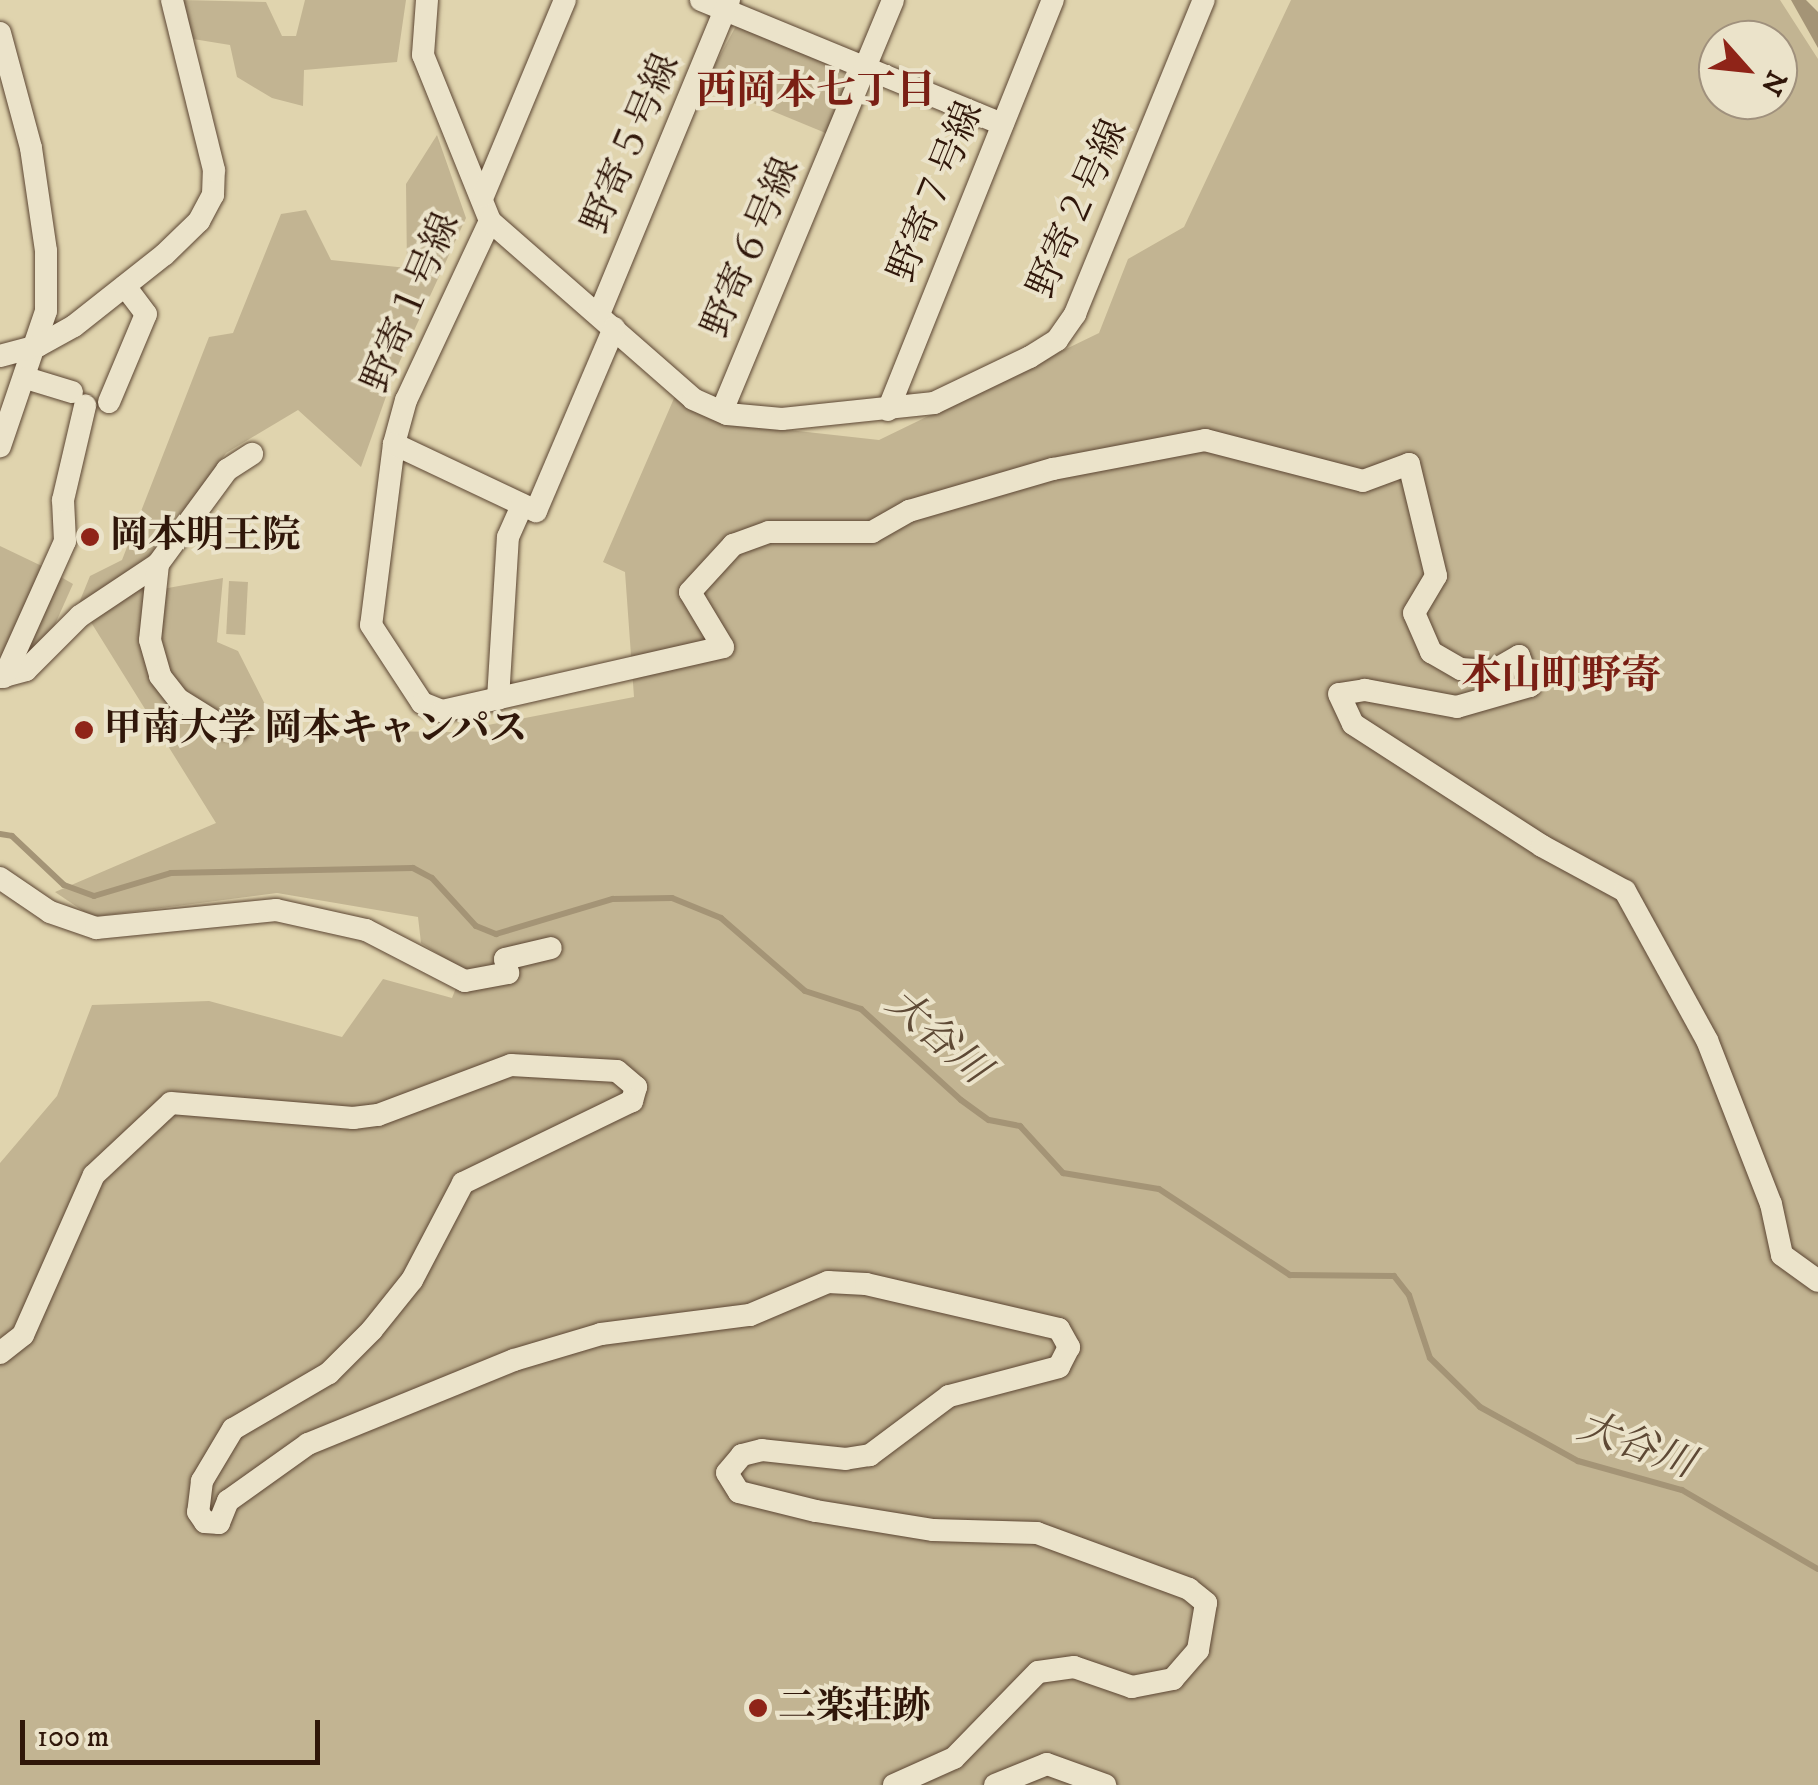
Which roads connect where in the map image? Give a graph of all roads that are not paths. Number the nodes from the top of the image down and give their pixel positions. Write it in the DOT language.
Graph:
graph roads {
  1 [pos="172,0"];
  2 [pos="427,0"];
  3 [pos="564,0"];
  4 [pos="701,0"];
  5 [pos="893,0"];
  6 [pos="1053,0"];
  7 [pos="1204,0"];
  8 [pos="728,5"];
  9 [pos="0,33"];
  10 [pos="865,67"];
  11 [pos="1002,124"];
  12 [pos="484,196"];
  13 [pos="490,221"];
  14 [pos="125,286"];
  15 [pos="606,321"];
  16 [pos="38,346"];
  17 [pos="0,356"];
  18 [pos="26,378"];
  19 [pos="89,400"];
  20 [pos="888,410"];
  21 [pos="722,412"];
  22 [pos="394,444"];
  23 [pos="0,446"];
  24 [pos="252,454"];
  25 [pos="522,504"];
  26 [pos="158,564"];
  27 [pos="2,677"];
  28 [pos="498,699"];
  29 [pos="238,729"];
  30 [pos="0,878"];
  31 [pos="550,948"];
  32 [pos="1818,1281"];
  33 [pos="0,1353"];
  34 [pos="894,1785"];
  35 [pos="995,1785"];
  36 [pos="1105,1785"];
  1 -- 14 [label="street"];
  2 -- 12 [label="street, 野寄１号線"];
  3 -- 12 [label="street"];
  4 -- 8 [label="street"];
  5 -- 10 [label="street, 野寄６号線"];
  6 -- 11 [label="street, 野寄７号線"];
  7 -- 20 [label="street, 野寄２号線"];
  8 -- 10 [label="street"];
  8 -- 15 [label="street, 野寄５号線"];
  9 -- 16 [label="street"];
  10 -- 11 [label="street"];
  10 -- 21 [label="street, 野寄６号線"];
  11 -- 20 [label="street, 野寄７号線"];
  12 -- 13 [label="street, 野寄１号線"];
  13 -- 15 [label="street, 野寄２号線"];
  13 -- 22 [label="street, 野寄１号線"];
  14 -- 16 [label="street"];
  14 -- 19 [label="street"];
  15 -- 21 [label="street, 野寄２号線"];
  15 -- 25 [label="street, 野寄５号線"];
  16 -- 17 [label="street"];
  16 -- 18 [label="street"];
  18 -- 19 [label="street"];
  18 -- 23 [label="street"];
  19 -- 27 [label="street"];
  20 -- 21 [label="street, 野寄２号線"];
  22 -- 25 [label="street, 野寄１号線"];
  22 -- 28 [label="street"];
  24 -- 26 [label="street"];
  25 -- 28 [label="street"];
  26 -- 27 [label="street"];
  26 -- 29 [label="street"];
  28 -- 32 [label="street"];
  30 -- 31 [label="street"];
  33 -- 34 [label="street"];
  35 -- 36 [label="street"];
}
